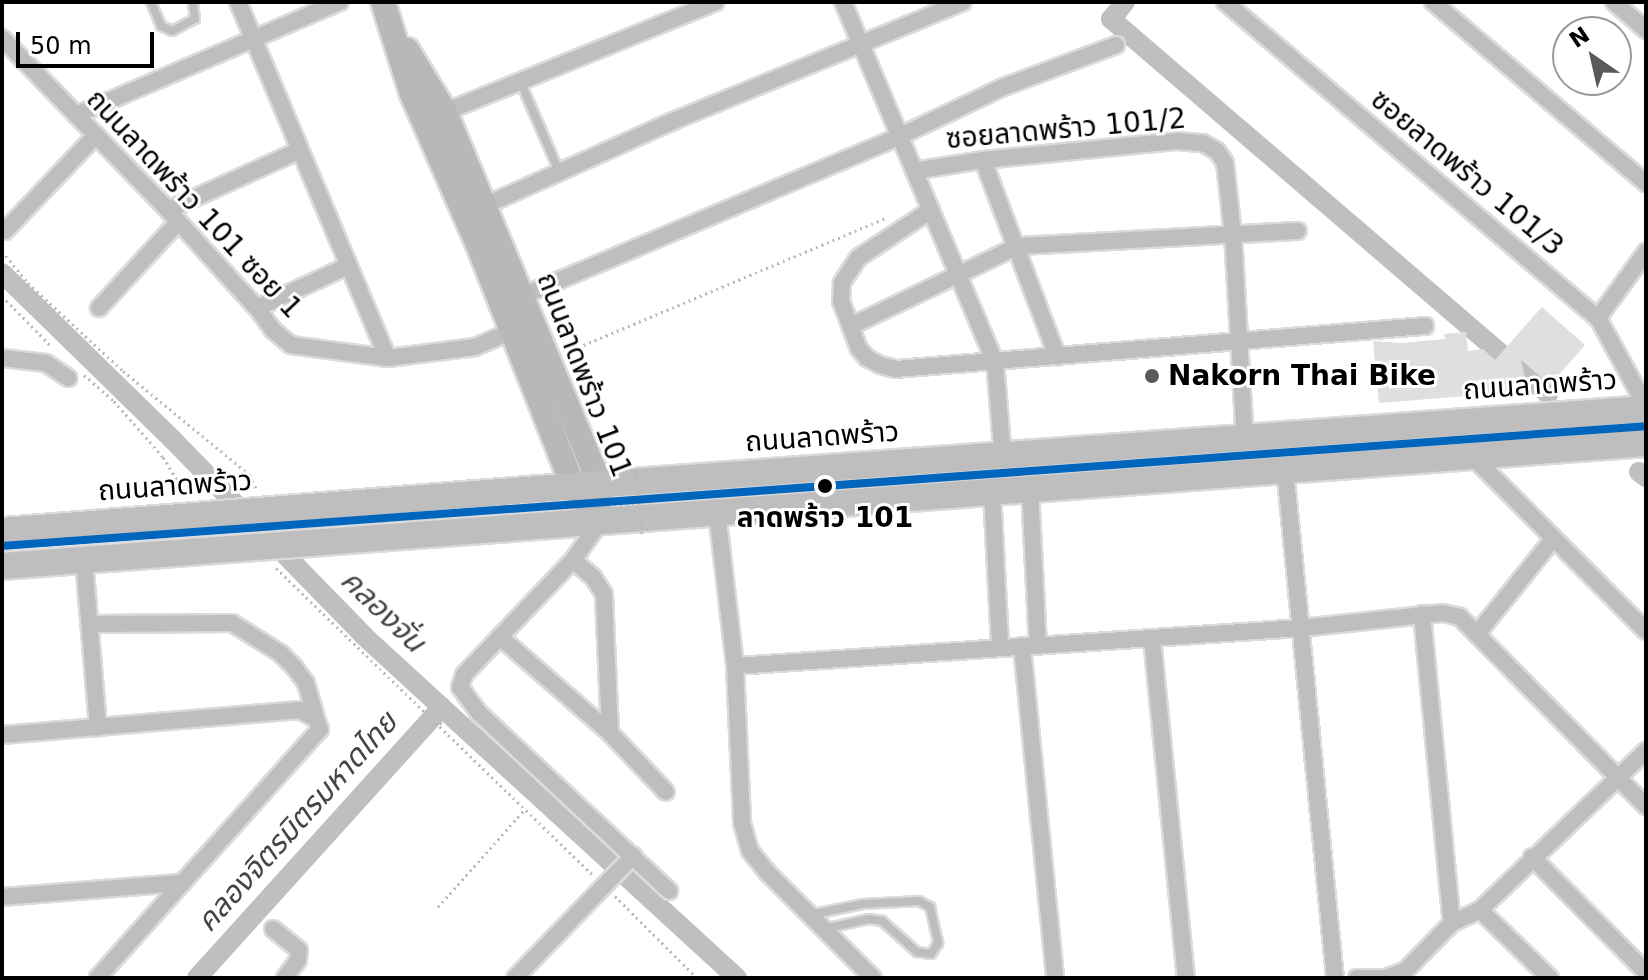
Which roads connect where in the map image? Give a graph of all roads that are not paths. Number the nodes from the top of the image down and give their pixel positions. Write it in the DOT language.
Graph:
graph roads {
  1 [pos="151,2"];
  2 [pos="193,2"];
  3 [pos="238,2"];
  4 [pos="340,2"];
  5 [pos="716,2"];
  6 [pos="843,2"];
  7 [pos="963,2"];
  8 [pos="1225,2"];
  9 [pos="1433,2"];
  10 [pos="1614,2"];
  11 [pos="386,3"];
  12 [pos="1646,30"];
  13 [pos="395,31"];
  14 [pos="2,38"];
  15 [pos="254,40"];
  16 [pos="860,44"];
  17 [pos="1116,45"];
  18 [pos="520,81"];
  19 [pos="445,112"];
  20 [pos="76,115"];
  21 [pos="96,135"];
  22 [pos="900,136"];
  23 [pos="300,150"];
  24 [pos="983,160"];
  25 [pos="559,171"];
  26 [pos="914,171"];
  27 [pos="1646,183"];
  28 [pos="929,205"];
  29 [pos="484,206"];
  30 [pos="173,216"];
  31 [pos="5,231"];
  32 [pos="1298,231"];
  33 [pos="1233,234"];
  34 [pos="1018,246"];
  35 [pos="1646,252"];
  36 [pos="348,266"];
  37 [pos="957,273"];
  38 [pos="522,296"];
  39 [pos="99,308"];
  40 [pos="257,308"];
  41 [pos="1598,318"];
  42 [pos="851,326"];
  43 [pos="1425,326"];
  44 [pos="512,331"];
  45 [pos="1237,339"];
  46 [pos="1057,356"];
  47 [pos="2,358"];
  48 [pos="388,358"];
  49 [pos="995,361"];
  50 [pos="75,376"];
  51 [pos="1646,408"];
  52 [pos="1245,440"];
  53 [pos="1646,443"];
  54 [pos="1471,455"];
  55 [pos="1003,458"];
  56 [pos="1285,469"];
  57 [pos="600,484"];
  58 [pos="573,486"];
  59 [pos="1030,489"];
  60 [pos="992,492"];
  61 [pos="717,512"];
  62 [pos="600,522"];
  63 [pos="2,531"];
  64 [pos="1553,539"];
  65 [pos="84,560"];
  66 [pos="573,560"];
  67 [pos="2,566"];
  68 [pos="1422,614"];
  69 [pos="90,624"];
  70 [pos="1301,628"];
  71 [pos="1646,631"];
  72 [pos="1477,634"];
  73 [pos="500,637"];
  74 [pos="1152,638"];
  75 [pos="1030,646"];
  76 [pos="1000,647"];
  77 [pos="735,666"];
  78 [pos="316,719"];
  79 [pos="98,727"];
  80 [pos="610,733"];
  81 [pos="2,735"];
  82 [pos="1646,751"];
  83 [pos="1618,778"];
  84 [pos="666,792"];
  85 [pos="1646,806"];
  86 [pos="1532,857"];
  87 [pos="632,858"];
  88 [pos="181,883"];
  89 [pos="669,891"];
  90 [pos="2,897"];
  91 [pos="1480,910"];
  92 [pos="808,915"];
  93 [pos="1452,923"];
  94 [pos="273,929"];
  95 [pos="823,929"];
  96 [pos="1646,972"];
  97 [pos="1401,974"];
  98 [pos="97,978"];
  99 [pos="285,978"];
  100 [pos="515,978"];
  101 [pos="873,978"];
  102 [pos="1055,978"];
  103 [pos="1186,978"];
  104 [pos="1335,978"];
  105 [pos="1357,978"];
  106 [pos="1550,978"];
  1 -- 2 [label="lane"];
  3 -- 15 [label="street"];
  4 -- 15 [label="street"];
  5 -- 18 [label="street"];
  6 -- 16 [label="street"];
  7 -- 16 [label="street"];
  8 -- 41 [label="street, ซอยลาดพร้าว 101/3"];
  9 -- 27 [label="street"];
  10 -- 12 [label="street"];
  11 -- 13 [label="street, ถนนลาดพร้าว 101"];
  13 -- 19 [label="street, ถนนลาดพร้าว 101"];
  13 -- 44 [label="street, ถนนลาดพร้าว 101"];
  14 -- 20 [label="street, ถนนลาดพร้าว 101 ซอย 1"];
  15 -- 20 [label="street"];
  15 -- 23 [label="street"];
  16 -- 22 [label="street"];
  16 -- 25 [label="street"];
  17 -- 22 [label="street"];
  18 -- 19 [label="street"];
  18 -- 25 [label="lane"];
  19 -- 29 [label="street, ถนนลาดพร้าว 101"];
  20 -- 21 [label="street, ถนนลาดพร้าว 101 ซอย 1"];
  21 -- 30 [label="street, ถนนลาดพร้าว 101 ซอย 1"];
  21 -- 31 [label="street"];
  22 -- 26 [label="street"];
  22 -- 38 [label="street"];
  23 -- 30 [label="street"];
  23 -- 36 [label="street"];
  24 -- 26 [label="street, ซอยลาดพร้าว 101/2"];
  24 -- 33 [label="street, ซอยลาดพร้าว 101/2"];
  24 -- 34 [label="street"];
  25 -- 29 [label="street"];
  26 -- 28 [label="street"];
  28 -- 37 [label="street"];
  28 -- 42 [label="street"];
  29 -- 38 [label="street, ถนนลาดพร้าว 101"];
  30 -- 39 [label="street"];
  30 -- 40 [label="street, ถนนลาดพร้าว 101 ซอย 1"];
  32 -- 33 [label="street"];
  33 -- 34 [label="street"];
  33 -- 45 [label="street, ซอยลาดพร้าว 101/2"];
  34 -- 37 [label="street"];
  34 -- 46 [label="street"];
  35 -- 41 [label="street"];
  36 -- 40 [label="street"];
  36 -- 48 [label="street"];
  37 -- 42 [label="street"];
  37 -- 49 [label="street"];
  38 -- 57 [label="street, ถนนลาดพร้าว 101"];
  40 -- 48 [label="street, ถนนลาดพร้าว 101 ซอย 1"];
  41 -- 51 [label="street, ซอยลาดพร้าว 101/3"];
  42 -- 49 [label="street"];
  43 -- 45 [label="street"];
  44 -- 48 [label="street, ถนนลาดพร้าว 101 ซอย 1"];
  44 -- 58 [label="street, ถนนลาดพร้าว 101"];
  45 -- 46 [label="street"];
  45 -- 52 [label="street, ซอยลาดพร้าว 101/2"];
  46 -- 49 [label="street"];
  47 -- 50 [label="street"];
  49 -- 55 [label="street"];
  51 -- 52 [label="main road, ถนนลาดพร้าว"];
  52 -- 55 [label="main road, ถนนลาดพร้าว"];
  53 -- 54 [label="main road"];
  54 -- 56 [label="main road"];
  54 -- 64 [label="street"];
  55 -- 57 [label="main road, ถนนลาดพร้าว"];
  56 -- 59 [label="main road"];
  56 -- 70 [label="street"];
  57 -- 58 [label="main road, ถนนลาดพร้าว"];
  57 -- 62 [label="street, ถนนลาดพร้าว 101"];
  58 -- 62 [label="street, ถนนลาดพร้าว 101"];
  58 -- 63 [label="main road, ถนนลาดพร้าว"];
  59 -- 60 [label="main road"];
  59 -- 75 [label="street"];
  60 -- 61 [label="main road"];
  60 -- 76 [label="street"];
  61 -- 62 [label="main road"];
  61 -- 77 [label="street"];
  62 -- 65 [label="main road"];
  62 -- 66 [label="street"];
  64 -- 71 [label="street"];
  64 -- 72 [label="street"];
  65 -- 67 [label="main road"];
  65 -- 69 [label="street"];
  66 -- 73 [label="street"];
  66 -- 80 [label="street"];
  68 -- 70 [label="street"];
  68 -- 72 [label="street"];
  68 -- 93 [label="street"];
  69 -- 78 [label="street"];
  69 -- 79 [label="street"];
  70 -- 74 [label="street"];
  70 -- 104 [label="street"];
  72 -- 83 [label="street"];
  73 -- 80 [label="street"];
  73 -- 87 [label="street"];
  74 -- 75 [label="street"];
  74 -- 103 [label="street"];
  75 -- 76 [label="street"];
  75 -- 102 [label="street"];
  76 -- 77 [label="street"];
  77 -- 92 [label="street"];
  78 -- 79 [label="street"];
  78 -- 88 [label="street"];
  79 -- 81 [label="street"];
  80 -- 84 [label="street"];
  82 -- 83 [label="street"];
  83 -- 85 [label="street"];
  83 -- 86 [label="street"];
  86 -- 91 [label="street"];
  86 -- 96 [label="street"];
  87 -- 89 [label="street"];
  87 -- 100 [label="street"];
  88 -- 90 [label="street"];
  88 -- 98 [label="street"];
  91 -- 93 [label="street"];
  91 -- 106 [label="street"];
  92 -- 95 [label="street"];
  92 -- 95 [label="lane"];
  93 -- 97 [label="street"];
  94 -- 99 [label="street"];
  95 -- 101 [label="street"];
  97 -- 105 [label="street"];
}
